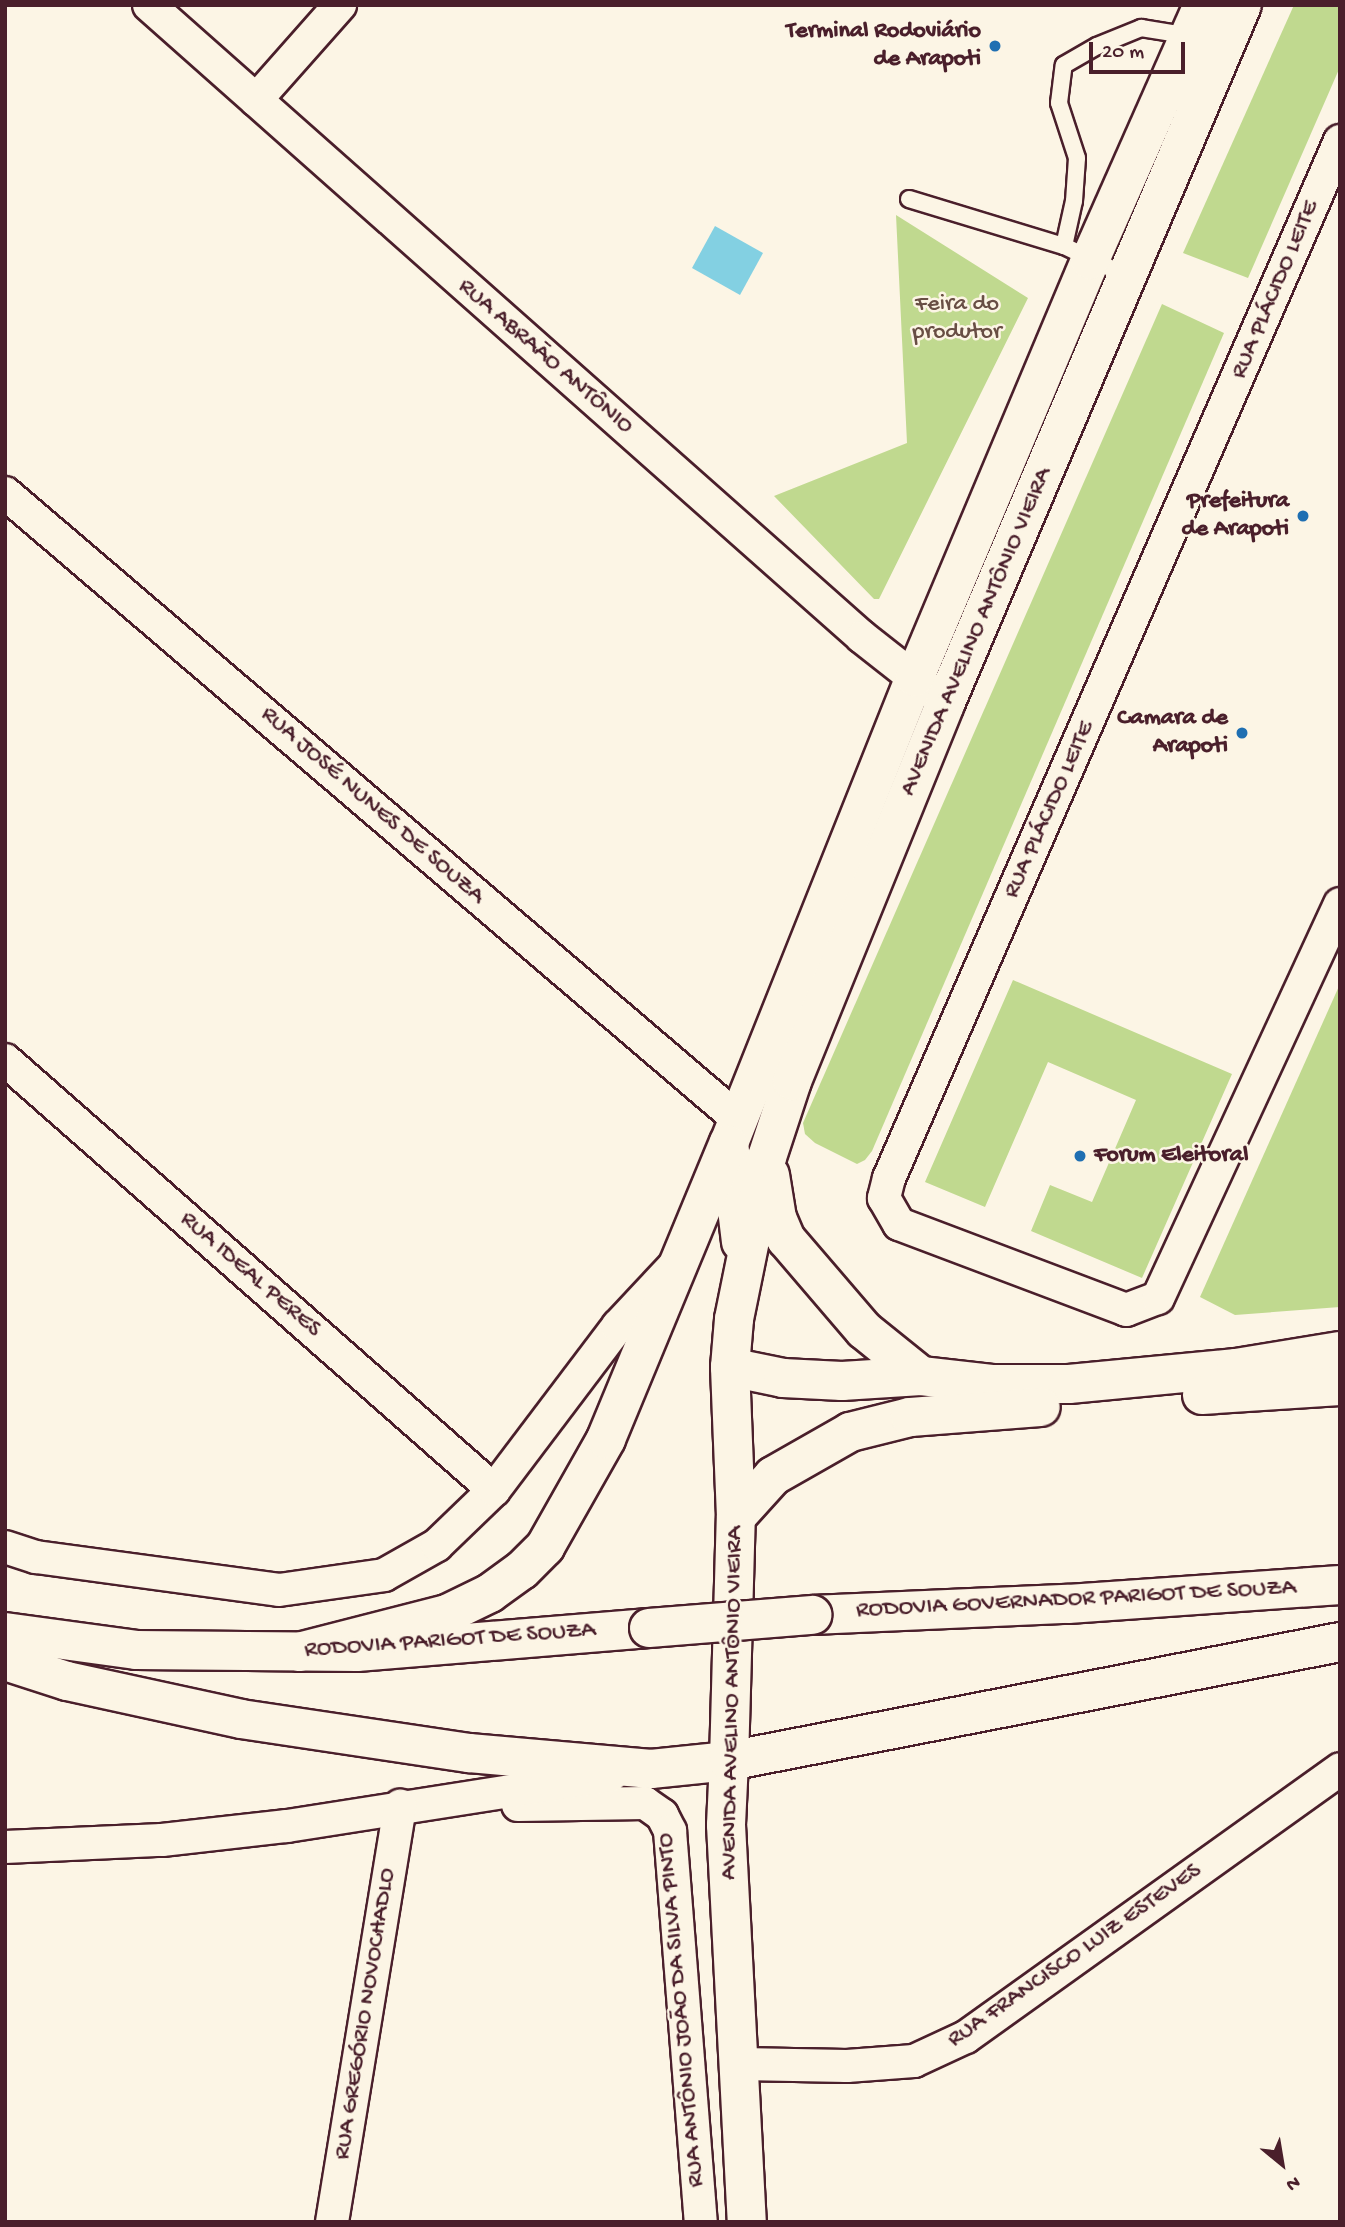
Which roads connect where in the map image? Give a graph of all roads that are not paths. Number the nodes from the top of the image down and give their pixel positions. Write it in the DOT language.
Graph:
graph roads {
  1 [pos="149,5"];
  2 [pos="340,5"];
  3 [pos="1242,5"];
  4 [pos="1206,35"];
  5 [pos="256,100"];
  6 [pos="1340,141"];
  7 [pos="909,199"];
  8 [pos="1077,253"];
  9 [pos="1127,276"];
  10 [pos="5,494"];
  11 [pos="915,677"];
  12 [pos="945,704"];
  13 [pos="1340,904"];
  14 [pos="5,1060"];
  15 [pos="733,1131"];
  16 [pos="767,1157"];
  17 [pos="681,1258"];
  18 [pos="744,1269"];
  19 [pos="1340,1351"];
  20 [pos="730,1367"];
  21 [pos="921,1376"];
  22 [pos="1340,1386"];
  23 [pos="494,1490"];
  24 [pos="736,1517"];
  25 [pos="5,1547"];
  26 [pos="1340,1566"];
  27 [pos="1340,1585"];
  28 [pos="1068,1604"];
  29 [pos="812,1615"];
  30 [pos="5,1632"];
  31 [pos="1340,1642"];
  32 [pos="299,1652"];
  33 [pos="5,1661"];
  34 [pos="729,1760"];
  35 [pos="651,1769"];
  36 [pos="1340,1769"];
  37 [pos="440,1800"];
  38 [pos="400,1806"];
  39 [pos="5,1847"];
  40 [pos="741,2064"];
  41 [pos="332,2222"];
  42 [pos="701,2222"];
  43 [pos="747,2222"];
  1 -- 5 [label="street, RUA ABRAÃO ANTÔNIO"];
  2 -- 5 [label="street"];
  3 -- 4 [label="main road, AVENIDA AVELINO ANTÔNIO VIEIRA"];
  4 -- 8 [label="main road, AVENIDA AVELINO ANTÔNIO VIEIRA"];
  4 -- 8 [label="lane"];
  4 -- 9 [label="main road, AVENIDA AVELINO ANTÔNIO VIEIRA"];
  5 -- 11 [label="street, RUA ABRAÃO ANTÔNIO"];
  6 -- 13 [label="street, RUA PLÁCIDO LEITE"];
  7 -- 8 [label="lane"];
  8 -- 9 [label="lane"];
  8 -- 11 [label="main road, AVENIDA AVELINO ANTÔNIO VIEIRA"];
  9 -- 12 [label="main road, AVENIDA AVELINO ANTÔNIO VIEIRA"];
  10 -- 15 [label="street, RUA JOSÉ NUNES DE SOUZA"];
  11 -- 12 [label="street, RUA ABRAÃO ANTÔNIO"];
  11 -- 15 [label="main road, AVENIDA AVELINO ANTÔNIO VIEIRA"];
  12 -- 16 [label="main road, AVENIDA AVELINO ANTÔNIO VIEIRA"];
  14 -- 23 [label="street, RUA IDEAL PERES"];
  15 -- 17 [label="main road"];
  15 -- 18 [label="main road, AVENIDA AVELINO ANTÔNIO VIEIRA"];
  16 -- 18 [label="main road, AVENIDA AVELINO ANTÔNIO VIEIRA"];
  16 -- 21 [label="main road"];
  17 -- 23 [label="street"];
  17 -- 32 [label="main road"];
  18 -- 20 [label="main road, AVENIDA AVELINO ANTÔNIO VIEIRA"];
  19 -- 21 [label="main road"];
  20 -- 21 [label="main road"];
  20 -- 24 [label="main road, AVENIDA AVELINO ANTÔNIO VIEIRA"];
  22 -- 24 [label="main road"];
  23 -- 25 [label="street"];
  24 -- 34 [label="main road, AVENIDA AVELINO ANTÔNIO VIEIRA"];
  26 -- 28 [label="main road"];
  27 -- 28 [label="main road, RODOVIA GOVERNADOR PARIGOT DE SOUZA"];
  28 -- 29 [label="main road, RODOVIA GOVERNADOR PARIGOT DE SOUZA"];
  29 -- 32 [label="main road, RODOVIA PARIGOT DE SOUZA, bridge"];
  30 -- 32 [label="main road, RODOVIA PARIGOT DE SOUZA"];
  31 -- 34 [label="main road"];
  33 -- 35 [label="main road"];
  34 -- 35 [label="main road"];
  34 -- 40 [label="main road, AVENIDA AVELINO ANTÔNIO VIEIRA"];
  35 -- 37 [label="street, RUA ANTÔNIO JOÃO DA SILVA PINTO"];
  36 -- 40 [label="street, RUA FRANCISCO LUIZ ESTEVES"];
  37 -- 38 [label="street, RUA ANTÔNIO JOÃO DA SILVA PINTO"];
  37 -- 42 [label="street, RUA ANTÔNIO JOÃO DA SILVA PINTO"];
  38 -- 39 [label="street, RUA ANTÔNIO JOÃO DA SILVA PINTO"];
  38 -- 41 [label="street, RUA GREGÓRIO NOVOCHADLO"];
  40 -- 43 [label="main road, AVENIDA AVELINO ANTÔNIO VIEIRA"];
}
